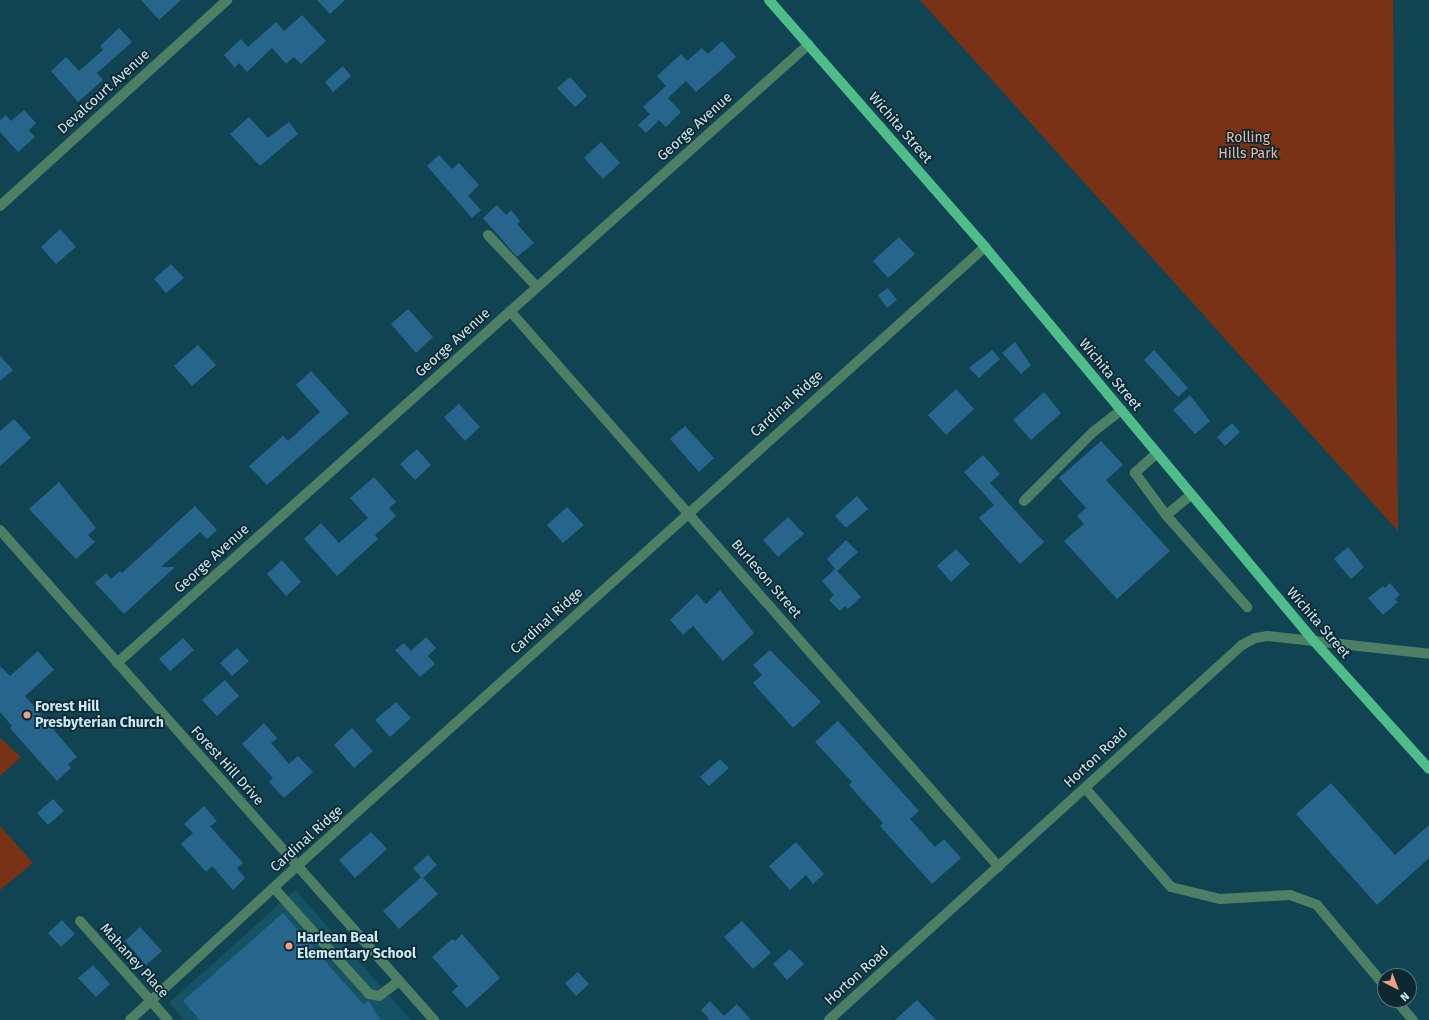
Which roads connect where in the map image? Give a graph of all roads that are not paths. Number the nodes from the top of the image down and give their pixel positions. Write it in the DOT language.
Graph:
graph roads {
  1 [pos="227,0"];
  2 [pos="768,0"];
  3 [pos="809,44"];
  4 [pos="0,206"];
  5 [pos="488,235"];
  6 [pos="985,247"];
  7 [pos="537,287"];
  8 [pos="510,311"];
  9 [pos="1121,410"];
  10 [pos="1157,453"];
  11 [pos="1191,495"];
  12 [pos="1024,501"];
  13 [pos="689,512"];
  14 [pos="1166,515"];
  15 [pos="0,530"];
  16 [pos="1247,607"];
  17 [pos="1313,640"];
  18 [pos="1429,654"];
  19 [pos="117,662"];
  20 [pos="1429,769"];
  21 [pos="1085,788"];
  22 [pos="297,866"];
  23 [pos="999,867"];
  24 [pos="274,888"];
  25 [pos="80,921"];
  26 [pos="1377,976"];
  27 [pos="399,981"];
  28 [pos="152,1002"];
  29 [pos="1403,1008"];
  30 [pos="130,1020"];
  31 [pos="168,1020"];
  32 [pos="434,1020"];
  33 [pos="828,1020"];
  34 [pos="1413,1020"];
  1 -- 4 [label="street, Devalcourt Avenue"];
  2 -- 3 [label="main road, Wichita Street"];
  3 -- 6 [label="main road, Wichita Street"];
  3 -- 7 [label="street, George Avenue"];
  5 -- 7 [label="street"];
  6 -- 9 [label="main road, Wichita Street"];
  6 -- 13 [label="street, Cardinal Ridge"];
  7 -- 8 [label="street, George Avenue"];
  8 -- 13 [label="street, Burleson Street"];
  8 -- 19 [label="street, George Avenue"];
  9 -- 10 [label="main road, Wichita Street"];
  9 -- 12 [label="street"];
  10 -- 11 [label="main road, Wichita Street"];
  10 -- 14 [label="street"];
  11 -- 14 [label="street"];
  11 -- 17 [label="main road, Wichita Street"];
  13 -- 22 [label="street, Cardinal Ridge"];
  13 -- 23 [label="street, Burleson Street"];
  14 -- 16 [label="street"];
  15 -- 19 [label="street, Forest Hill Drive"];
  17 -- 18 [label="street, Horton Road"];
  17 -- 20 [label="main road, Wichita Street"];
  17 -- 21 [label="street, Horton Road"];
  19 -- 22 [label="street, Forest Hill Drive"];
  21 -- 23 [label="street, Horton Road"];
  21 -- 26 [label="street"];
  22 -- 24 [label="street, Cardinal Ridge"];
  22 -- 27 [label="street, Forest Hill Drive"];
  23 -- 33 [label="street, Horton Road"];
  24 -- 27 [label="street"];
  24 -- 28 [label="street, Cardinal Ridge"];
  25 -- 28 [label="street, Mahaney Place"];
  27 -- 32 [label="street, Forest Hill Drive"];
  28 -- 30 [label="street, Cardinal Ridge"];
  28 -- 31 [label="street, Mahaney Place"];
  29 -- 34 [label="street"];
}
